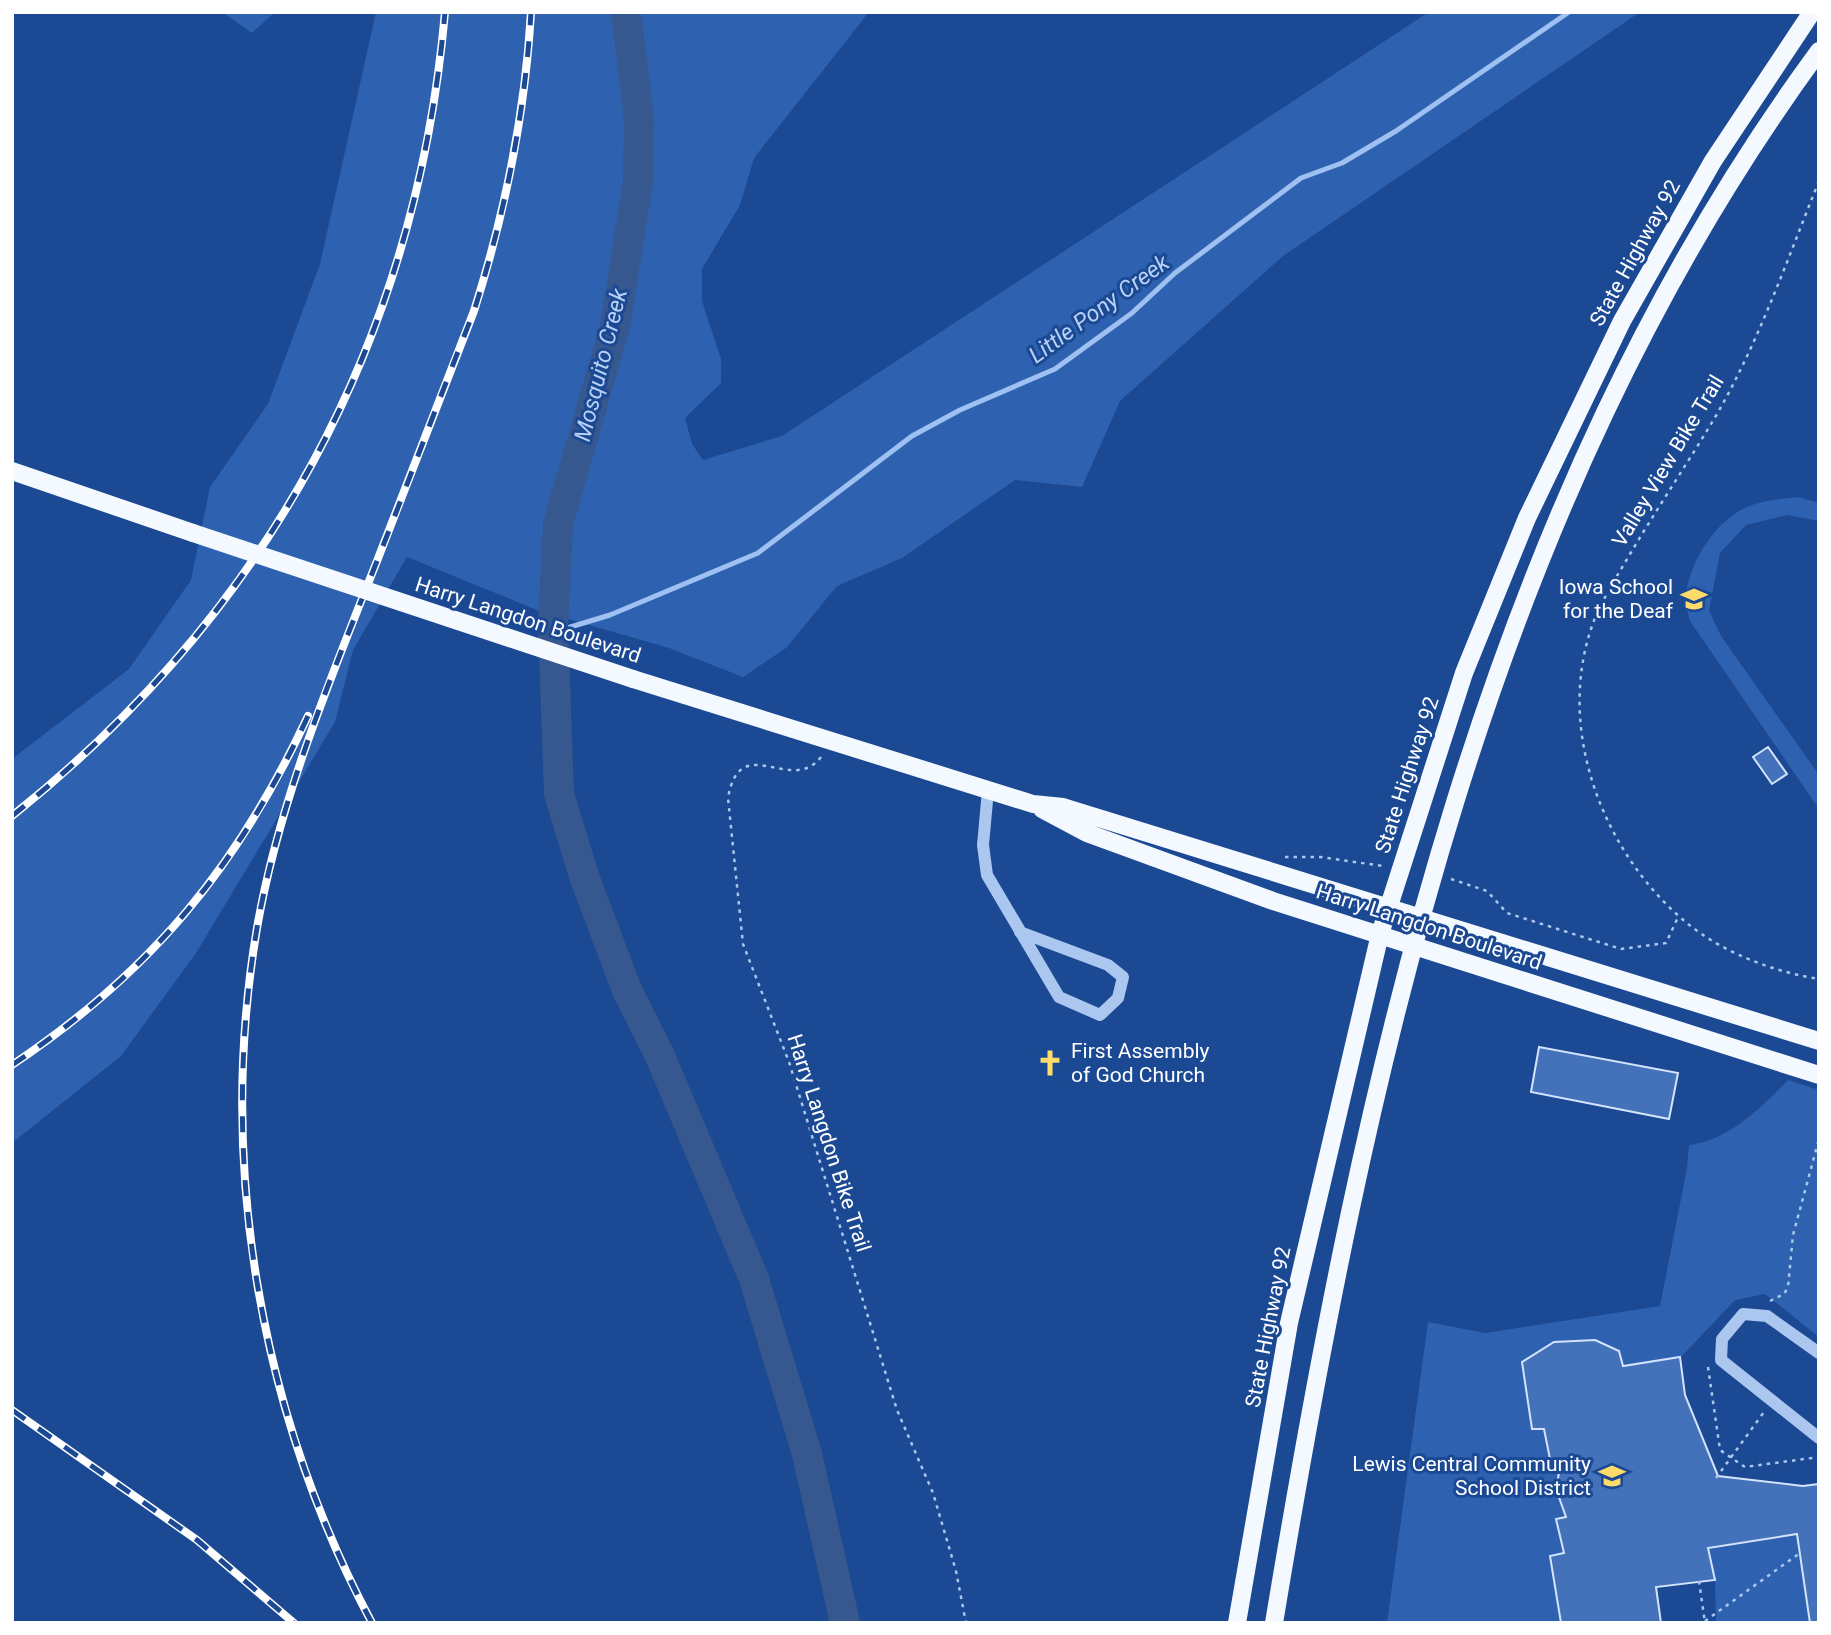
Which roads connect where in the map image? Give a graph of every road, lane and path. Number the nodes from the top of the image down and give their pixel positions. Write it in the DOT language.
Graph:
graph roads {
  1 [pos="1812,12"];
  2 [pos="1819,51"];
  3 [pos="1819,181"];
  4 [pos="12,471"];
  5 [pos="827,742"];
  6 [pos="988,790"];
  7 [pos="1032,804"];
  8 [pos="1435,873"];
  9 [pos="1388,906"];
  10 [pos="1679,915"];
  11 [pos="1422,917"];
  12 [pos="1020,932"];
  13 [pos="1380,934"];
  14 [pos="1413,946"];
  15 [pos="1819,979"];
  16 [pos="1819,1041"];
  17 [pos="1819,1075"];
  18 [pos="1819,1139"];
  19 [pos="1760,1303"];
  20 [pos="1819,1353"];
  21 [pos="1707,1362"];
  22 [pos="1772,1401"];
  23 [pos="1819,1438"];
  24 [pos="1730,1457"];
  25 [pos="1819,1457"];
  26 [pos="1716,1478"];
  27 [pos="1800,1553"];
  28 [pos="1699,1581"];
  29 [pos="1705,1622"];
  30 [pos="967,1623"];
  31 [pos="1237,1623"];
  32 [pos="1274,1623"];
  1 -- 9 [label="main road, State Highway 92"];
  2 -- 8 [label="main road"];
  3 -- 10 [label="path, Valley View Bike Trail"];
  4 -- 5 [label="main road, Harry Langdon Boulevard, bridge"];
  5 -- 6 [label="main road, Harry Langdon Boulevard"];
  5 -- 30 [label="path, Harry Langdon Bike Trail"];
  6 -- 7 [label="main road, Harry Langdon Boulevard"];
  6 -- 12 [label="lane"];
  7 -- 9 [label="main road, Harry Langdon Boulevard"];
  7 -- 13 [label="main road, Harry Langdon Boulevard"];
  8 -- 10 [label="path"];
  8 -- 11 [label="main road"];
  9 -- 11 [label="main road, Harry Langdon Boulevard"];
  9 -- 13 [label="main road, State Highway 92"];
  10 -- 15 [label="path, Valley View Bike Trail"];
  11 -- 14 [label="main road"];
  11 -- 16 [label="main road, Harry Langdon Boulevard"];
  12 -- 12 [label="lane"];
  13 -- 14 [label="main road, Harry Langdon Boulevard"];
  13 -- 31 [label="main road, State Highway 92"];
  14 -- 17 [label="main road, Harry Langdon Boulevard"];
  14 -- 32 [label="main road"];
  18 -- 19 [label="path"];
  20 -- 22 [label="lane"];
  21 -- 24 [label="path"];
  22 -- 23 [label="lane"];
  22 -- 24 [label="path"];
  24 -- 25 [label="path"];
  24 -- 26 [label="path"];
  27 -- 29 [label="path"];
  28 -- 29 [label="path"];
}
